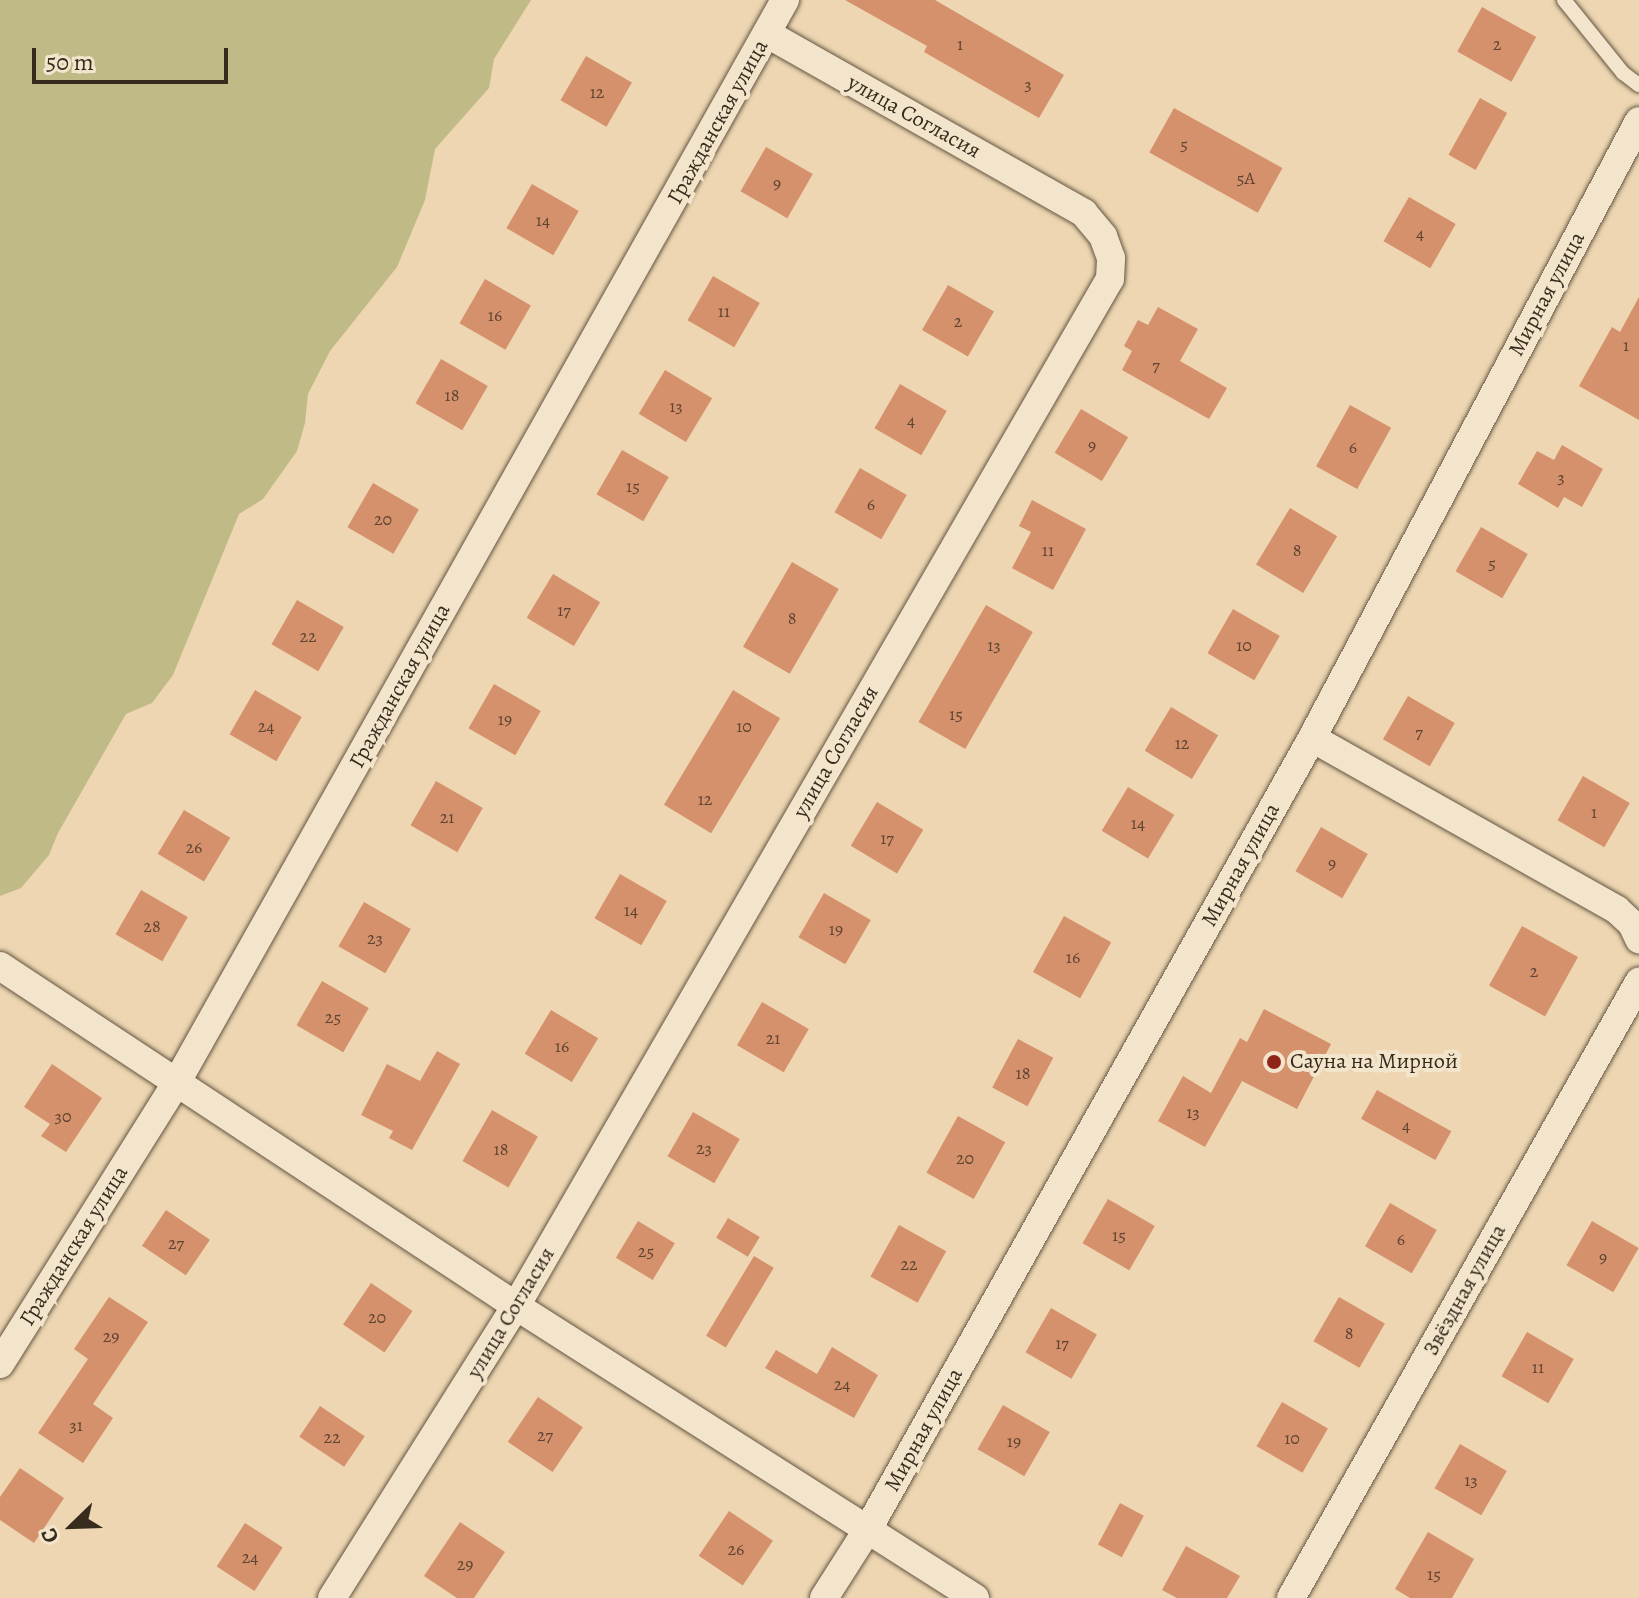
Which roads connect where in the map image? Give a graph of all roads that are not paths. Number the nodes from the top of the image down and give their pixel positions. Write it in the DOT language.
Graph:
graph roads {
  1 [pos="785,0"];
  2 [pos="1564,0"];
  3 [pos="767,34"];
  4 [pos="1639,85"];
  5 [pos="1639,121"];
  6 [pos="1312,738"];
  7 [pos="1639,939"];
  8 [pos="0,966"];
  9 [pos="1639,982"];
  10 [pos="178,1080"];
  11 [pos="516,1306"];
  12 [pos="0,1364"];
  13 [pos="868,1529"];
  14 [pos="332,1598"];
  15 [pos="824,1598"];
  16 [pos="975,1598"];
  17 [pos="1291,1598"];
  1 -- 3 [label="street, Гражданская улица"];
  2 -- 4 [label="lane"];
  3 -- 10 [label="street, Гражданская улица"];
  3 -- 11 [label="street, улица Согласия"];
  5 -- 6 [label="street, Мирная улица"];
  6 -- 7 [label="street"];
  6 -- 13 [label="street, Мирная улица"];
  8 -- 10 [label="street"];
  9 -- 17 [label="street, Звёздная улица"];
  10 -- 11 [label="street"];
  10 -- 12 [label="street, Гражданская улица"];
  11 -- 13 [label="street"];
  11 -- 14 [label="street, улица Согласия"];
  13 -- 15 [label="street, Мирная улица"];
  13 -- 16 [label="street"];
}
